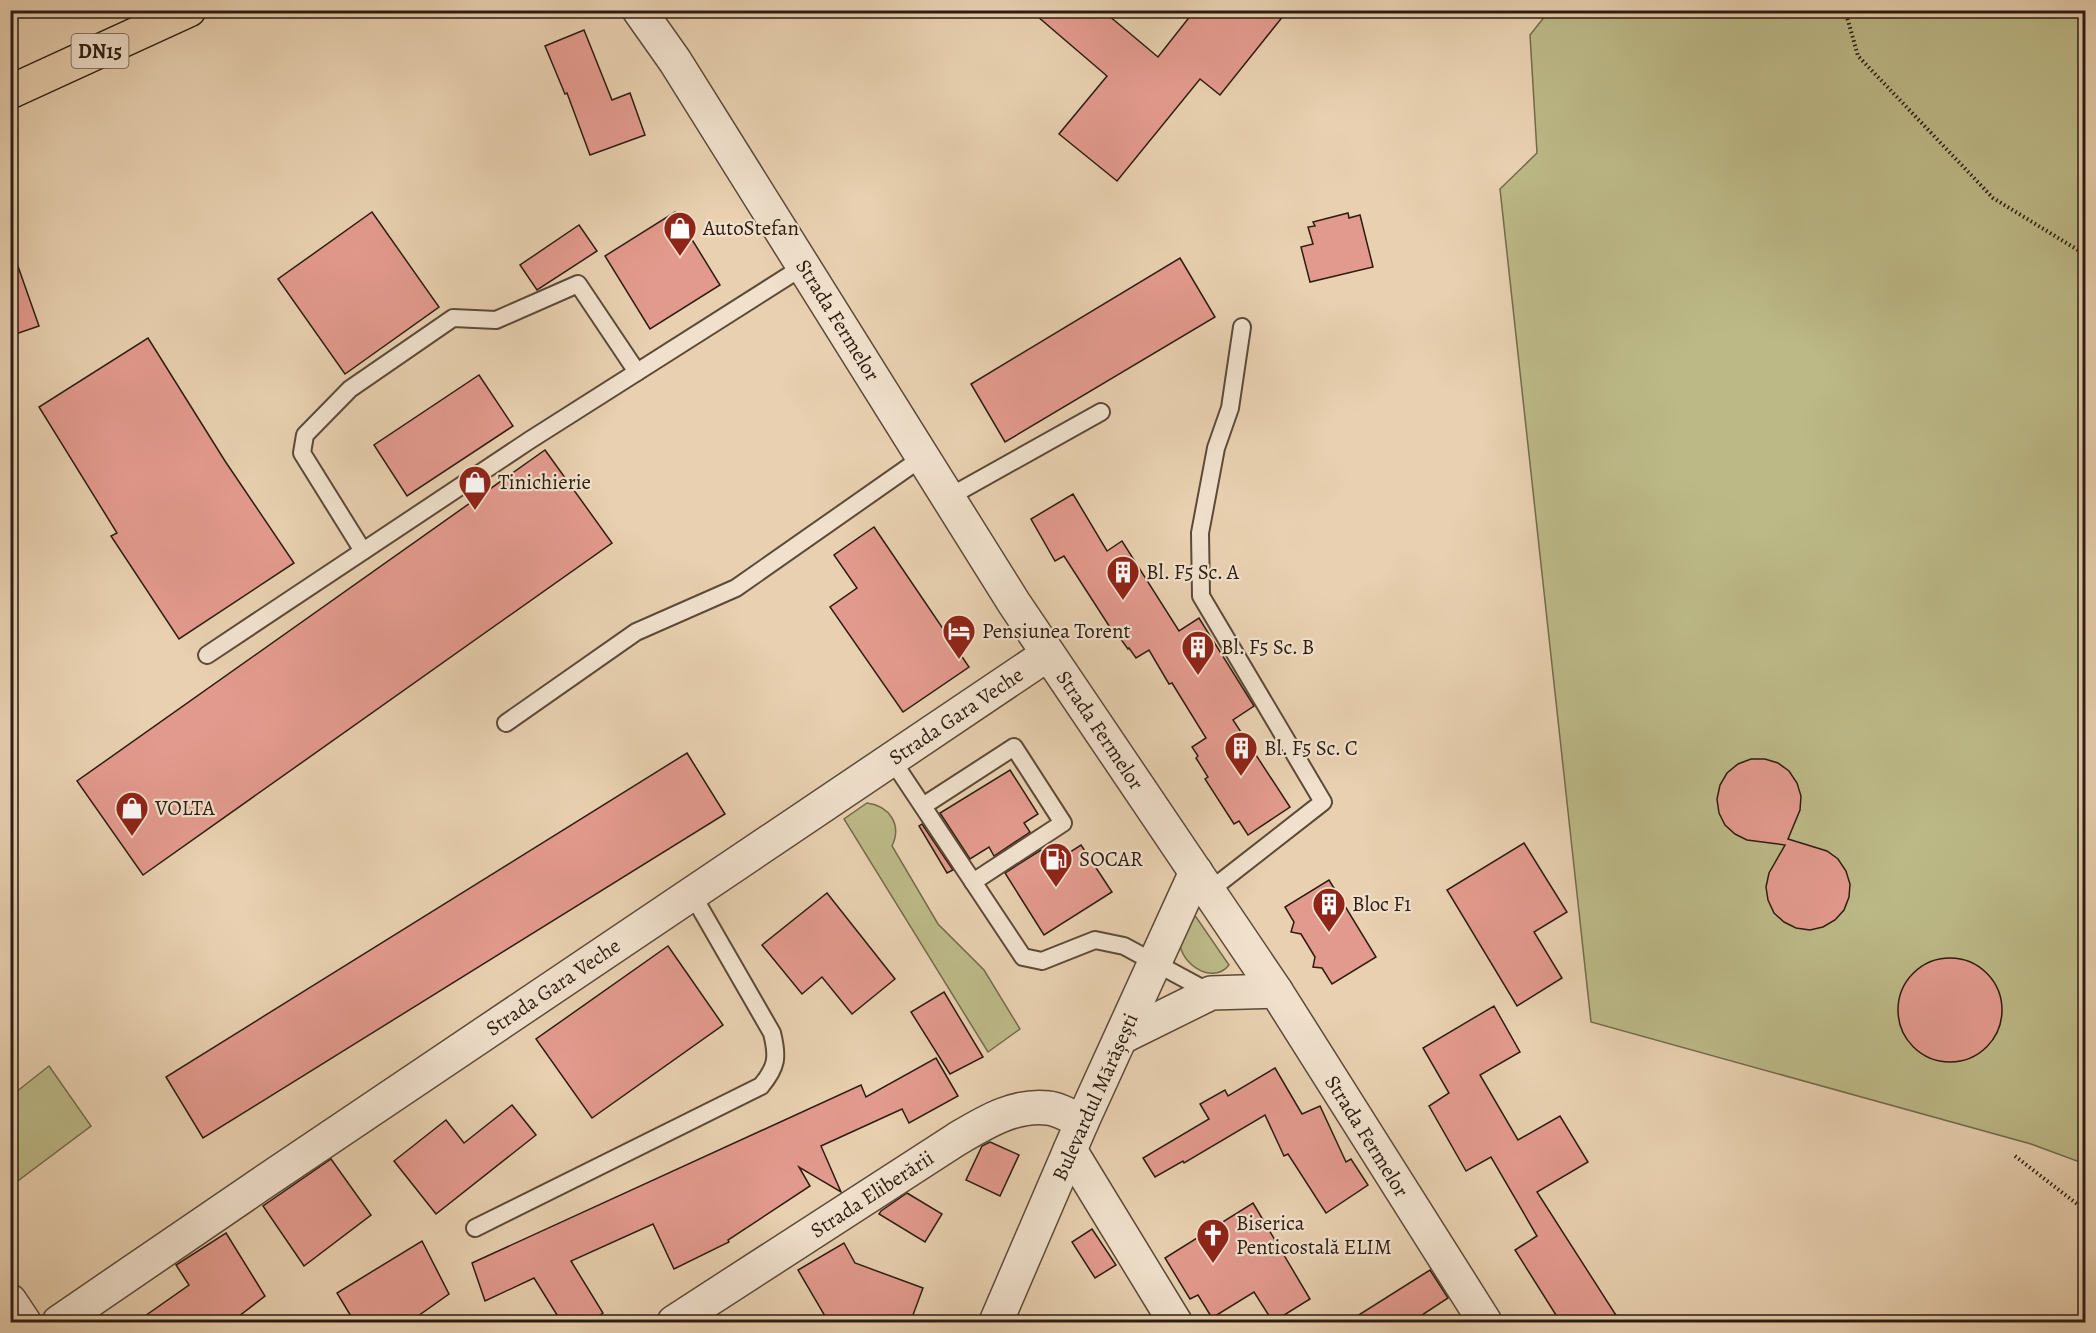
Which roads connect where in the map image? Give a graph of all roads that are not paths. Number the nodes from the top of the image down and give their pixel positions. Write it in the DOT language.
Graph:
graph roads {
  1 [pos="639,10"];
  2 [pos="657,10"];
  3 [pos="184,12"];
  4 [pos="661,43"];
  5 [pos="10,92"];
  6 [pos="804,266"];
  7 [pos="1242,327"];
  8 [pos="637,372"];
  9 [pos="1101,412"];
  10 [pos="923,457"];
  11 [pos="949,497"];
  12 [pos="363,551"];
  13 [pos="1048,654"];
  14 [pos="207,655"];
  15 [pos="506,723"];
  16 [pos="892,759"];
  17 [pos="923,806"];
  18 [pos="973,882"];
  19 [pos="1202,882"];
  20 [pos="692,894"];
  21 [pos="1156,962"];
  22 [pos="1276,991"];
  23 [pos="1211,993"];
  24 [pos="1122,1037"];
  25 [pos="1076,1136"];
  26 [pos="475,1228"];
  27 [pos="10,1301"];
  28 [pos="24,1323"];
  29 [pos="59,1323"];
  30 [pos="674,1323"];
  31 [pos="996,1323"];
  32 [pos="1176,1323"];
  33 [pos="1485,1323"];
  1 -- 4 [label="street, Strada Fermelor"];
  2 -- 4 [label="street, Strada Fermelor"];
  3 -- 5 [label="main road, DN15"];
  4 -- 6 [label="street, Strada Fermelor"];
  6 -- 8 [label="lane"];
  6 -- 10 [label="street, Strada Fermelor"];
  7 -- 19 [label="lane"];
  8 -- 12 [label="lane"];
  8 -- 12 [label="lane"];
  9 -- 11 [label="lane"];
  10 -- 11 [label="street, Strada Fermelor"];
  10 -- 15 [label="lane"];
  11 -- 13 [label="street, Strada Fermelor"];
  12 -- 14 [label="lane"];
  13 -- 16 [label="street, Strada Gara Veche"];
  13 -- 19 [label="street, Strada Fermelor"];
  16 -- 17 [label="lane"];
  16 -- 20 [label="street, Strada Gara Veche"];
  17 -- 18 [label="lane"];
  17 -- 18 [label="lane"];
  18 -- 21 [label="lane"];
  19 -- 21 [label="street, Bulevardul Mărășești"];
  19 -- 22 [label="street, Strada Fermelor"];
  20 -- 26 [label="lane"];
  20 -- 29 [label="street, Strada Gara Veche"];
  21 -- 23 [label="lane"];
  21 -- 24 [label="street, Bulevardul Mărășești"];
  22 -- 23 [label="street"];
  22 -- 33 [label="street, Strada Fermelor"];
  23 -- 24 [label="street"];
  24 -- 25 [label="street, Bulevardul Mărășești"];
  25 -- 30 [label="street, Strada Eliberării"];
  25 -- 31 [label="street, Bulevardul Mărășești"];
  25 -- 32 [label="street"];
  27 -- 28 [label="street"];
}
